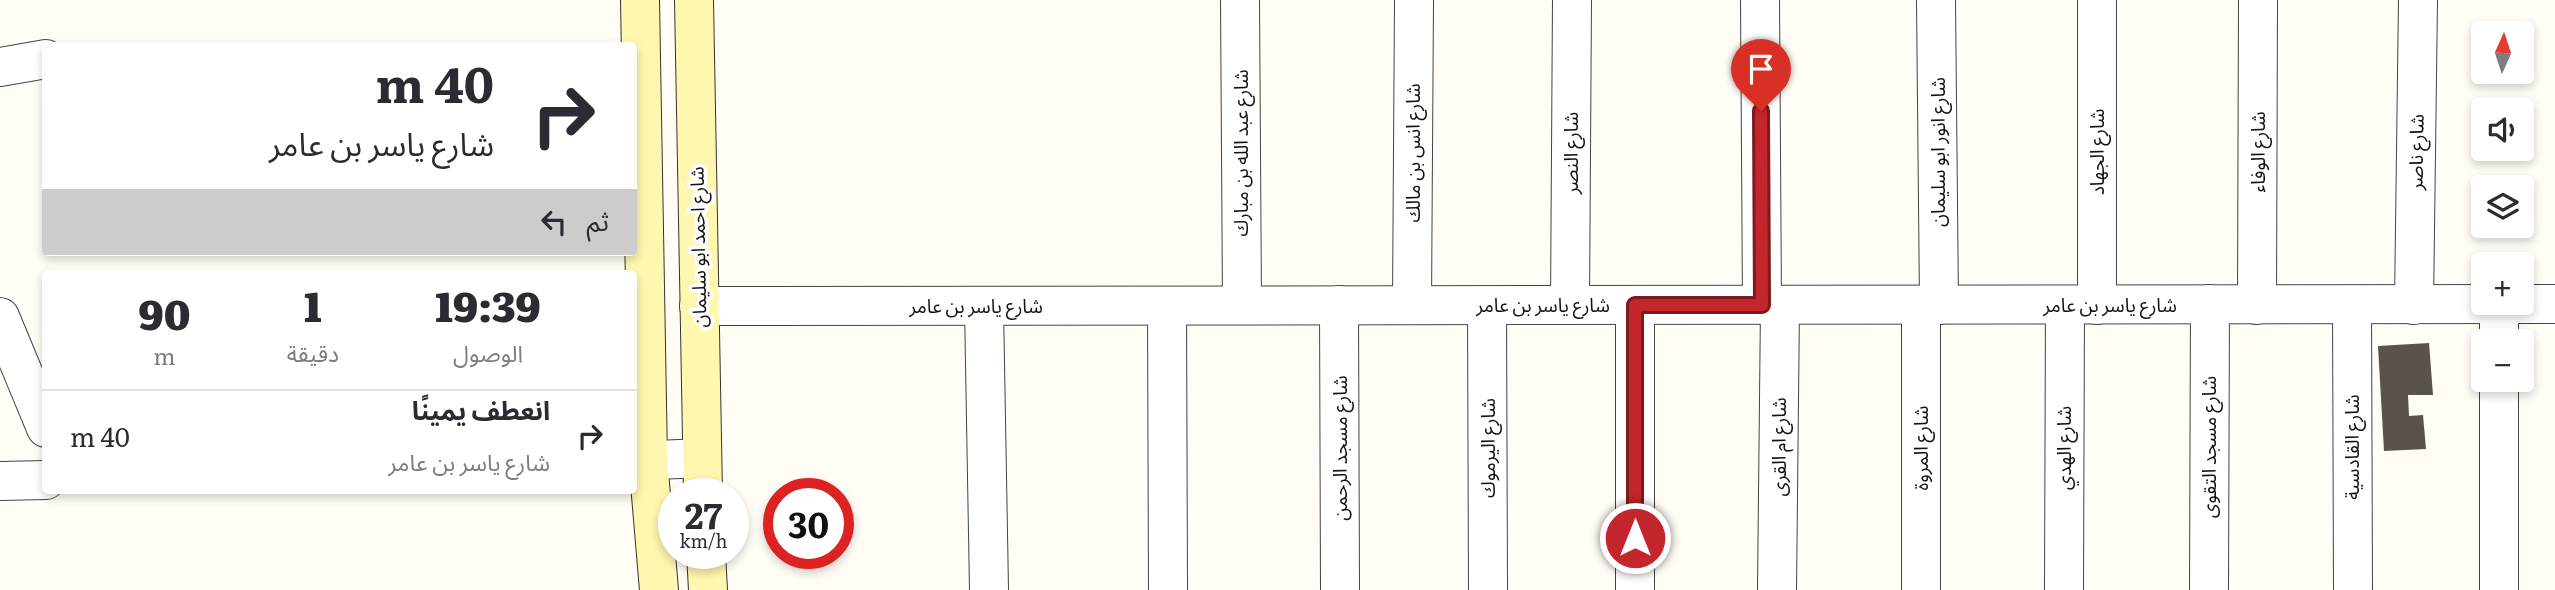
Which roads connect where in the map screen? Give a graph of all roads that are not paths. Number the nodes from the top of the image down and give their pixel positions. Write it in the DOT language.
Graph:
graph roads {
  1 [pos="640,0"];
  2 [pos="694,0"];
  3 [pos="1240,0"];
  4 [pos="1414,0"];
  5 [pos="1572,0"];
  6 [pos="1760,0"];
  7 [pos="1936,0"];
  8 [pos="2097,0"];
  9 [pos="2258,0"];
  10 [pos="2418,0"];
  11 [pos="42,60"];
  12 [pos="0,67"];
  13 [pos="644,219"];
  14 [pos="698,221"];
  15 [pos="2210,304"];
  16 [pos="2555,304"];
  17 [pos="1242,305"];
  18 [pos="1339,305"];
  19 [pos="1412,305"];
  20 [pos="1570,305"];
  21 [pos="1635,305"];
  22 [pos="1771,305"];
  23 [pos="1930,305"];
  24 [pos="2081,305"];
  25 [pos="2257,305"];
  26 [pos="2352,305"];
  27 [pos="2414,305"];
  28 [pos="699,306"];
  29 [pos="984,306"];
  30 [pos="1167,306"];
  31 [pos="1488,306"];
  32 [pos="0,317"];
  33 [pos="2499,323"];
  34 [pos="2499,392"];
  35 [pos="42,418"];
  36 [pos="641,461"];
  37 [pos="703,476"];
  38 [pos="42,480"];
  39 [pos="0,481"];
  40 [pos="707,569"];
  41 [pos="659,590"];
  42 [pos="708,590"];
  43 [pos="989,590"];
  44 [pos="1168,590"];
  45 [pos="1340,590"];
  46 [pos="1488,590"];
  47 [pos="1634,590"];
  48 [pos="1777,590"];
  49 [pos="1921,590"];
  50 [pos="2064,590"];
  51 [pos="2209,590"];
  52 [pos="2353,590"];
  53 [pos="2499,590"];
  1 -- 13 [label="main road"];
  2 -- 14 [label="main road, شارع احمد ابو سليمان"];
  3 -- 17 [label="street, شارع عبد الله بن مبارك"];
  4 -- 19 [label="street, شارع انس بن مالك"];
  5 -- 20 [label="street, شارع النصر"];
  6 -- 22 [label="street, شارع ام القرى"];
  7 -- 23 [label="street, شارع انور ابو سليمان"];
  8 -- 24 [label="street, شارع الجهاد"];
  9 -- 25 [label="street, شارع الوفاء"];
  10 -- 27 [label="street, شارع ناصر"];
  11 -- 12 [label="street"];
  13 -- 14 [label="main road"];
  13 -- 36 [label="main road"];
  14 -- 28 [label="main road, شارع احمد ابو سليمان"];
  15 -- 24 [label="street, شارع ياسر بن عامر"];
  15 -- 25 [label="street, شارع ياسر بن عامر"];
  15 -- 51 [label="street, شارع مسجد التقوى"];
  16 -- 33 [label="street, شارع ياسر بن عامر"];
  17 -- 18 [label="street, شارع ياسر بن عامر"];
  17 -- 30 [label="street, شارع ياسر بن عامر"];
  18 -- 19 [label="street, شارع ياسر بن عامر"];
  18 -- 45 [label="street, شارع مسجد الرحمن"];
  19 -- 31 [label="street, شارع ياسر بن عامر"];
  20 -- 21 [label="street, شارع ياسر بن عامر"];
  20 -- 31 [label="street, شارع ياسر بن عامر"];
  21 -- 22 [label="street, شارع ياسر بن عامر"];
  21 -- 47 [label="street"];
  22 -- 23 [label="street, شارع ياسر بن عامر"];
  22 -- 48 [label="street, شارع ام القرى"];
  23 -- 24 [label="street, شارع ياسر بن عامر"];
  23 -- 49 [label="street, شارع المروة"];
  24 -- 50 [label="street, شارع الهدي"];
  25 -- 26 [label="street, شارع ياسر بن عامر"];
  26 -- 27 [label="street, شارع ياسر بن عامر"];
  26 -- 52 [label="street, شارع القادسية"];
  27 -- 33 [label="street, شارع ياسر بن عامر"];
  28 -- 29 [label="street, شارع ياسر بن عامر"];
  28 -- 37 [label="main road, شارع احمد ابو سليمان"];
  29 -- 30 [label="street, شارع ياسر بن عامر"];
  29 -- 43 [label="street"];
  30 -- 44 [label="street"];
  31 -- 46 [label="street, شارع اليرموك"];
  32 -- 35 [label="street"];
  34 -- 53 [label="street"];
  36 -- 37 [label="street"];
  36 -- 41 [label="main road"];
  38 -- 39 [label="street"];
  40 -- 42 [label="main road"];
}
